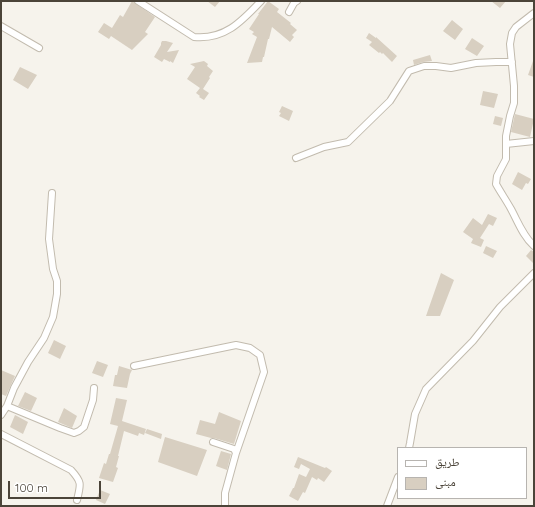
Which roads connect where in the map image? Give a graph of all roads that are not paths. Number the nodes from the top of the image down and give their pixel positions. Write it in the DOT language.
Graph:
graph roads {
  1 [pos="138,1"];
  2 [pos="261,1"];
  3 [pos="297,1"];
  4 [pos="289,12"];
  5 [pos="534,13"];
  6 [pos="1,26"];
  7 [pos="39,48"];
  8 [pos="512,62"];
  9 [pos="534,141"];
  10 [pos="506,144"];
  11 [pos="296,158"];
  12 [pos="52,193"];
  13 [pos="534,246"];
  14 [pos="534,273"];
  15 [pos="134,366"];
  16 [pos="94,388"];
  17 [pos="7,406"];
  18 [pos="1,416"];
  19 [pos="1,434"];
  20 [pos="213,442"];
  21 [pos="409,447"];
  22 [pos="236,454"];
  23 [pos="397,480"];
  24 [pos="77,500"];
  25 [pos="225,506"];
  26 [pos="387,506"];
  1 -- 2 [label="street"];
  3 -- 4 [label="street"];
  5 -- 8 [label="street"];
  6 -- 7 [label="street"];
  8 -- 10 [label="street"];
  8 -- 11 [label="street"];
  9 -- 10 [label="street"];
  10 -- 13 [label="street"];
  12 -- 17 [label="street"];
  14 -- 21 [label="street"];
  15 -- 22 [label="street"];
  16 -- 17 [label="street"];
  17 -- 18 [label="street"];
  19 -- 24 [label="street"];
  20 -- 22 [label="street"];
  22 -- 25 [label="street"];
  23 -- 26 [label="street"];
}
